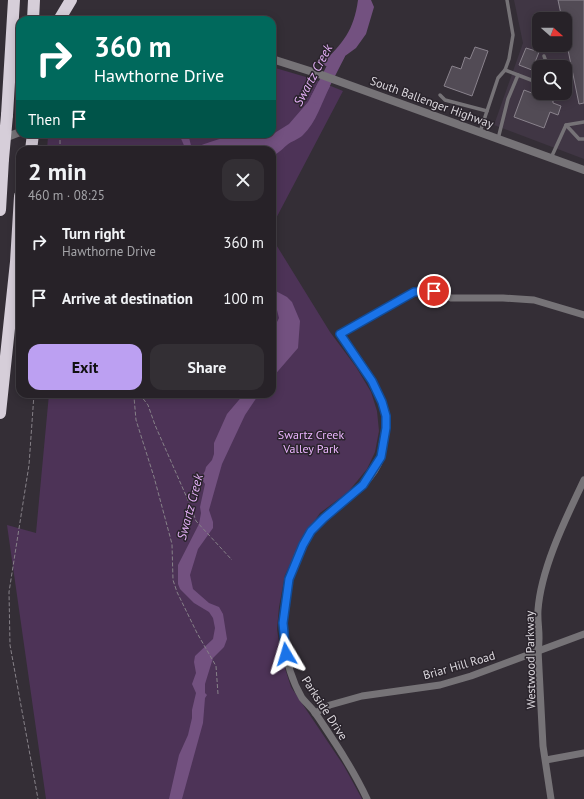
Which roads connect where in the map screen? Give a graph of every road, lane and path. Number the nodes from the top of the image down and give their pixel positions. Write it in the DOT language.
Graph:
graph roads {
  1 [pos="14,0"];
  2 [pos="34,0"];
  3 [pos="71,0"];
  4 [pos="507,0"];
  5 [pos="33,16"];
  6 [pos="61,16"];
  7 [pos="544,56"];
  8 [pos="276,60"];
  9 [pos="545,60"];
  10 [pos="505,70"];
  11 [pos="518,75"];
  12 [pos="532,80"];
  13 [pos="440,95"];
  14 [pos="487,111"];
  15 [pos="584,122"];
  16 [pos="566,125"];
  17 [pos="480,132"];
  18 [pos="16,134"];
  19 [pos="498,139"];
  20 [pos="584,139"];
  21 [pos="0,140"];
  22 [pos="551,158"];
  23 [pos="584,170"];
  24 [pos="0,210"];
  25 [pos="16,262"];
  26 [pos="584,315"];
  27 [pos="34,398"];
  28 [pos="134,398"];
  29 [pos="143,398"];
  30 [pos="0,413"];
  31 [pos="584,480"];
  32 [pos="232,560"];
  33 [pos="584,634"];
  34 [pos="538,650"];
  35 [pos="218,694"];
  36 [pos="315,713"];
  37 [pos="584,754"];
  38 [pos="546,760"];
  39 [pos="38,799"];
  40 [pos="368,799"];
  41 [pos="551,799"];
  1 -- 24 [label="highway, bridge"];
  2 -- 5 [label="highway"];
  3 -- 6 [label="highway"];
  4 -- 10 [label="lane"];
  7 -- 9 [label="lane"];
  8 -- 17 [label="street, South Ballenger Highway"];
  10 -- 11 [label="lane"];
  10 -- 14 [label="lane"];
  11 -- 12 [label="lane"];
  11 -- 19 [label="lane"];
  13 -- 14 [label="lane"];
  14 -- 17 [label="lane"];
  15 -- 16 [label="lane"];
  16 -- 20 [label="lane"];
  16 -- 22 [label="lane"];
  17 -- 19 [label="street, South Ballenger Highway"];
  18 -- 21 [label="street"];
  19 -- 22 [label="street, South Ballenger Highway"];
  22 -- 23 [label="street, South Ballenger Highway"];
  25 -- 30 [label="highway"];
  26 -- 36 [label="street, Parkside Drive"];
  27 -- 39 [label="path"];
  28 -- 35 [label="path"];
  29 -- 32 [label="path"];
  31 -- 34 [label="street, Westwood Parkway"];
  33 -- 34 [label="street, Briar Hill Road"];
  34 -- 36 [label="street, Briar Hill Road"];
  34 -- 38 [label="street, Westwood Parkway"];
  36 -- 40 [label="street, Parkside Drive"];
  37 -- 38 [label="street"];
  38 -- 41 [label="street, Westwood Parkway"];
}
